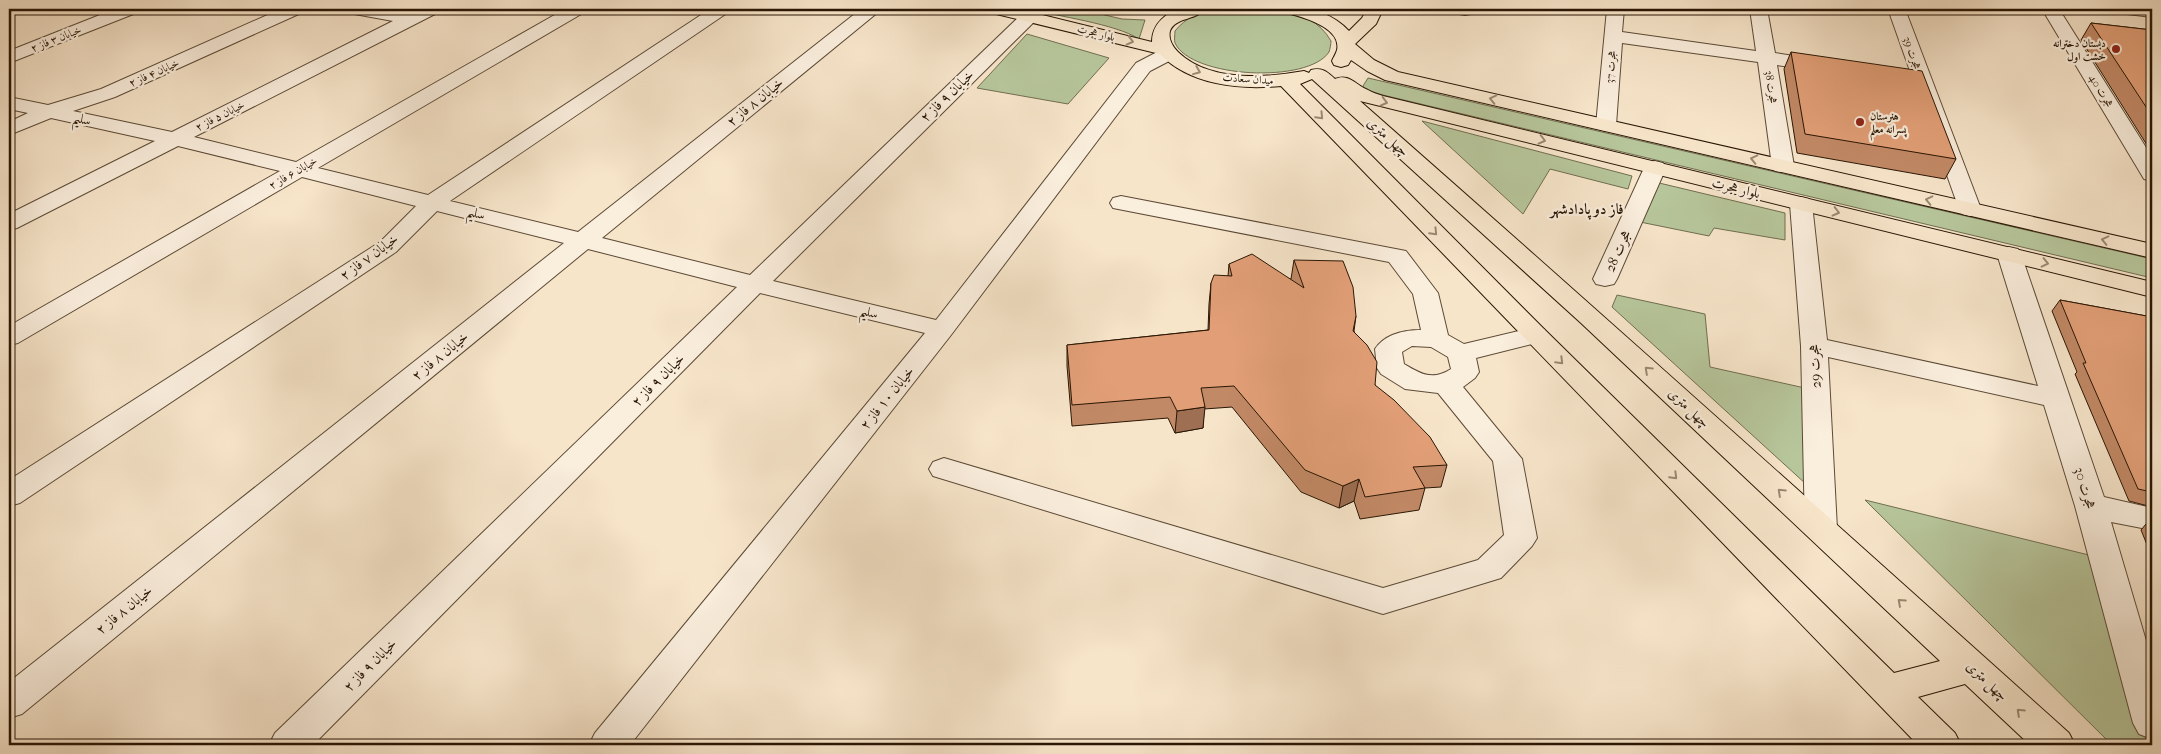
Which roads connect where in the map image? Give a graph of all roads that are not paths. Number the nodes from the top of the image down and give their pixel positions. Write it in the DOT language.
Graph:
graph roads {
  1 [pos="130,9"];
  2 [pos="295,9"];
  3 [pos="355,9"];
  4 [pos="431,9"];
  5 [pos="577,9"];
  6 [pos="721,9"];
  7 [pos="871,9"];
  8 [pos="998,9"];
  9 [pos="1127,9"];
  10 [pos="1195,9"];
  11 [pos="1293,9"];
  12 [pos="1375,9"];
  13 [pos="1615,9"];
  14 [pos="1759,9"];
  15 [pos="1896,9"];
  16 [pos="2050,9"];
  17 [pos="2125,9"];
  18 [pos="2152,12"];
  19 [pos="1030,16"];
  20 [pos="410,19"];
  21 [pos="1613,36"];
  22 [pos="1347,44"];
  23 [pos="1166,52"];
  24 [pos="9,57"];
  25 [pos="1766,58"];
  26 [pos="1844,69"];
  27 [pos="1322,73"];
  28 [pos="1286,81"];
  29 [pos="9,104"];
  30 [pos="48,112"];
  31 [pos="1606,125"];
  32 [pos="9,129"];
  33 [pos="176,139"];
  34 [pos="2149,164"];
  35 [pos="1783,166"];
  36 [pos="1655,168"];
  37 [pos="300,169"];
  38 [pos="433,202"];
  39 [pos="1121,203"];
  40 [pos="1802,204"];
  41 [pos="1970,209"];
  42 [pos="9,223"];
  43 [pos="583,240"];
  44 [pos="2152,251"];
  45 [pos="2009,254"];
  46 [pos="1605,279"];
  47 [pos="755,284"];
  48 [pos="2152,289"];
  49 [pos="942,329"];
  50 [pos="13,330"];
  51 [pos="1535,335"];
  52 [pos="1436,339"];
  53 [pos="1814,346"];
  54 [pos="1461,354"];
  55 [pos="1446,385"];
  56 [pos="2056,399"];
  57 [pos="944,469"];
  58 [pos="9,495"];
  59 [pos="2091,506"];
  60 [pos="2152,519"];
  61 [pos="1821,529"];
  62 [pos="1972,667"];
  63 [pos="1887,690"];
  64 [pos="9,703"];
  65 [pos="2152,723"];
  66 [pos="288,745"];
  67 [pos="608,745"];
  68 [pos="1942,745"];
  69 [pos="2056,745"];
  1 -- 24 [label="street, خیابان ۳ فاز ۲"];
  2 -- 30 [label="street, خیابان ۴ فاز ۲"];
  3 -- 20 [label="street"];
  4 -- 20 [label="street, خیابان ۵ فاز ۲"];
  5 -- 37 [label="street, خیابان ۶ فاز ۲"];
  6 -- 38 [label="street, خیابان ۷ فاز ۲"];
  7 -- 43 [label="street, خیابان ۸ فاز ۲"];
  8 -- 19 [label="main road, بلوار هجرت"];
  9 -- 10 [label="main road"];
  10 -- 23 [label="main road"];
  11 -- 22 [label="main road"];
  12 -- 22 [label="main road"];
  13 -- 21 [label="street, هجرت 37"];
  14 -- 25 [label="street, هجرت 38"];
  15 -- 41 [label="street, هجرت 39"];
  16 -- 34 [label="street, هجرت 40"];
  17 -- 18 [label="street"];
  19 -- 23 [label="main road, بلوار هجرت, one-way"];
  19 -- 47 [label="street, خیابان ۹ فاز ۲"];
  20 -- 33 [label="street, خیابان ۵ فاز ۲"];
  21 -- 25 [label="street"];
  21 -- 31 [label="street, هجرت 37"];
  22 -- 27 [label="main road"];
  31 -- 22 [label="main road, one-way"];
  23 -- 28 [label="main road, میدان سعادت, one-way"];
  23 -- 49 [label="street, خیابان ۱۰ فاز ۲"];
  25 -- 26 [label="street"];
  25 -- 35 [label="street, هجرت 38"];
  27 -- 28 [label="main road, میدان سعادت"];
  27 -- 36 [label="main road, بلوار هجرت, one-way"];
  61 -- 27 [label="main road, چهل متری, one-way"];
  28 -- 51 [label="main road, one-way"];
  29 -- 30 [label="street, سلیم"];
  30 -- 32 [label="street, خیابان ۴ فاز ۲"];
  30 -- 33 [label="street, سلیم"];
  35 -- 31 [label="main road, one-way"];
  33 -- 37 [label="street, سلیم"];
  33 -- 42 [label="street, خیابان ۵ فاز ۲"];
  41 -- 35 [label="main road, one-way"];
  36 -- 40 [label="main road, بلوار هجرت"];
  36 -- 46 [label="street, هجرت 28"];
  37 -- 38 [label="street, سلیم"];
  37 -- 50 [label="street, خیابان ۶ فاز ۲"];
  38 -- 43 [label="street, سلیم"];
  38 -- 58 [label="street, خیابان ۷ فاز ۲"];
  39 -- 52 [label="street"];
  40 -- 45 [label="main road, بلوار هجرت, one-way"];
  40 -- 53 [label="street, هجرت 29"];
  44 -- 41 [label="main road, one-way"];
  43 -- 47 [label="street, سلیم"];
  43 -- 64 [label="street, خیابان ۸ فاز ۲"];
  45 -- 48 [label="main road, بلوار هجرت, one-way"];
  45 -- 56 [label="street, هجرت 30"];
  47 -- 49 [label="street, سلیم"];
  47 -- 66 [label="street, خیابان ۹ فاز ۲"];
  49 -- 67 [label="street, خیابان ۱۰ فاز ۲"];
  51 -- 54 [label="street"];
  51 -- 63 [label="main road, one-way"];
  52 -- 54 [label="street"];
  52 -- 55 [label="street"];
  53 -- 56 [label="street"];
  53 -- 61 [label="street, هجرت 29"];
  54 -- 55 [label="street"];
  55 -- 57 [label="street"];
  56 -- 59 [label="street, هجرت 30"];
  59 -- 60 [label="street"];
  59 -- 65 [label="street, هجرت 30"];
  62 -- 61 [label="main road, چهل متری, one-way"];
  62 -- 63 [label="main road"];
  69 -- 62 [label="main road, چهل متری, one-way"];
  63 -- 68 [label="main road"];
}
